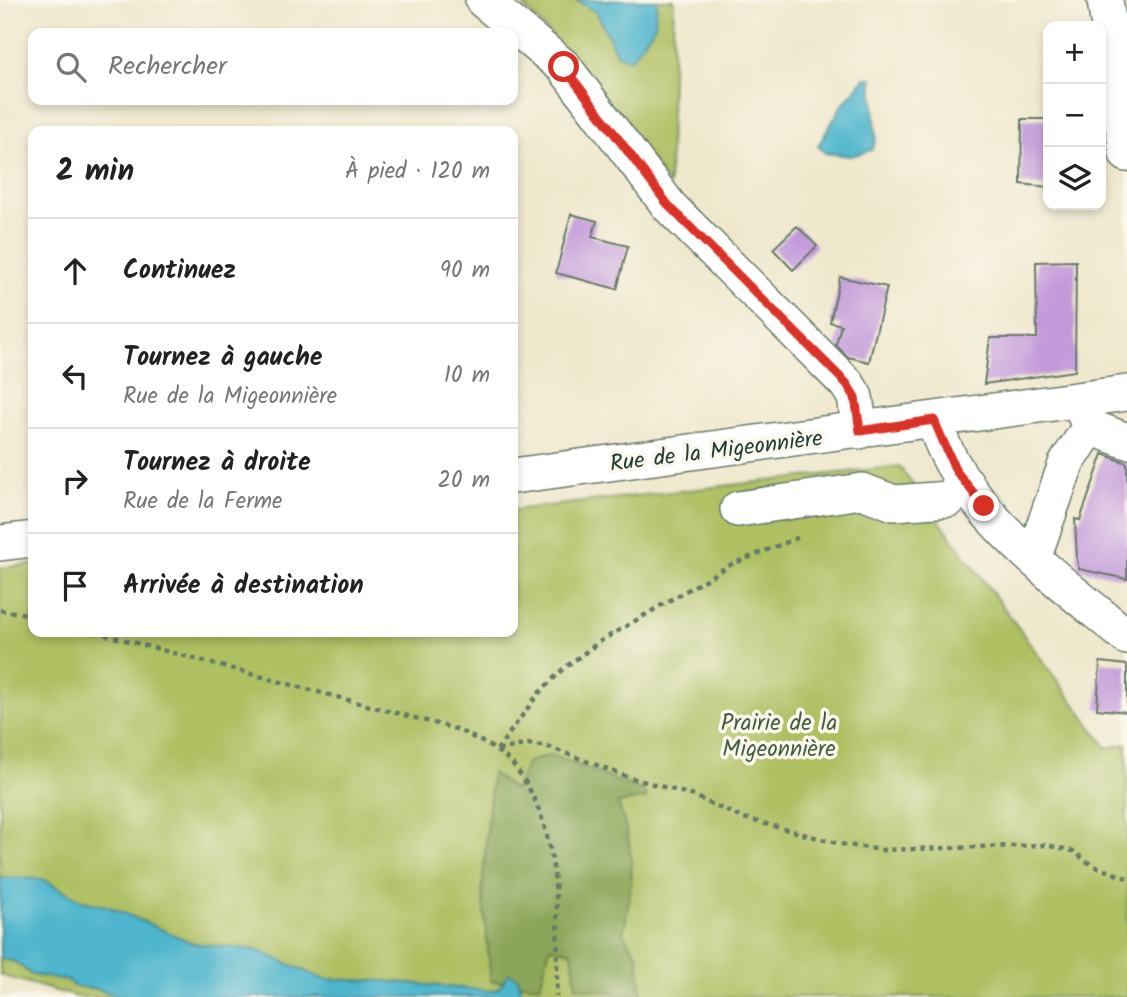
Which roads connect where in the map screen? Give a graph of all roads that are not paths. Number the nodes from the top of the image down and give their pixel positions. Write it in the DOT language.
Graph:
graph roads {
  1 [pos="483,0"];
  2 [pos="1105,0"];
  3 [pos="517,28"];
  4 [pos="518,29"];
  5 [pos="1127,155"];
  6 [pos="1127,393"];
  7 [pos="1084,413"];
  8 [pos="934,420"];
  9 [pos="860,431"];
  10 [pos="1127,440"];
  11 [pos="518,475"];
  12 [pos="966,484"];
  13 [pos="738,509"];
  14 [pos="28,540"];
  15 [pos="0,543"];
  16 [pos="1033,558"];
  17 [pos="1127,637"];
  1 -- 3 [label="street"];
  2 -- 5 [label="street"];
  4 -- 9 [label="street"];
  6 -- 7 [label="street, Rue de la Migeonnière"];
  7 -- 8 [label="street, Rue de la Migeonnière"];
  7 -- 10 [label="street"];
  7 -- 16 [label="street"];
  8 -- 9 [label="street, Rue de la Migeonnière"];
  8 -- 12 [label="street"];
  9 -- 11 [label="street, Rue de la Migeonnière"];
  12 -- 13 [label="street"];
  12 -- 16 [label="street"];
  14 -- 15 [label="street"];
  16 -- 17 [label="street"];
}
